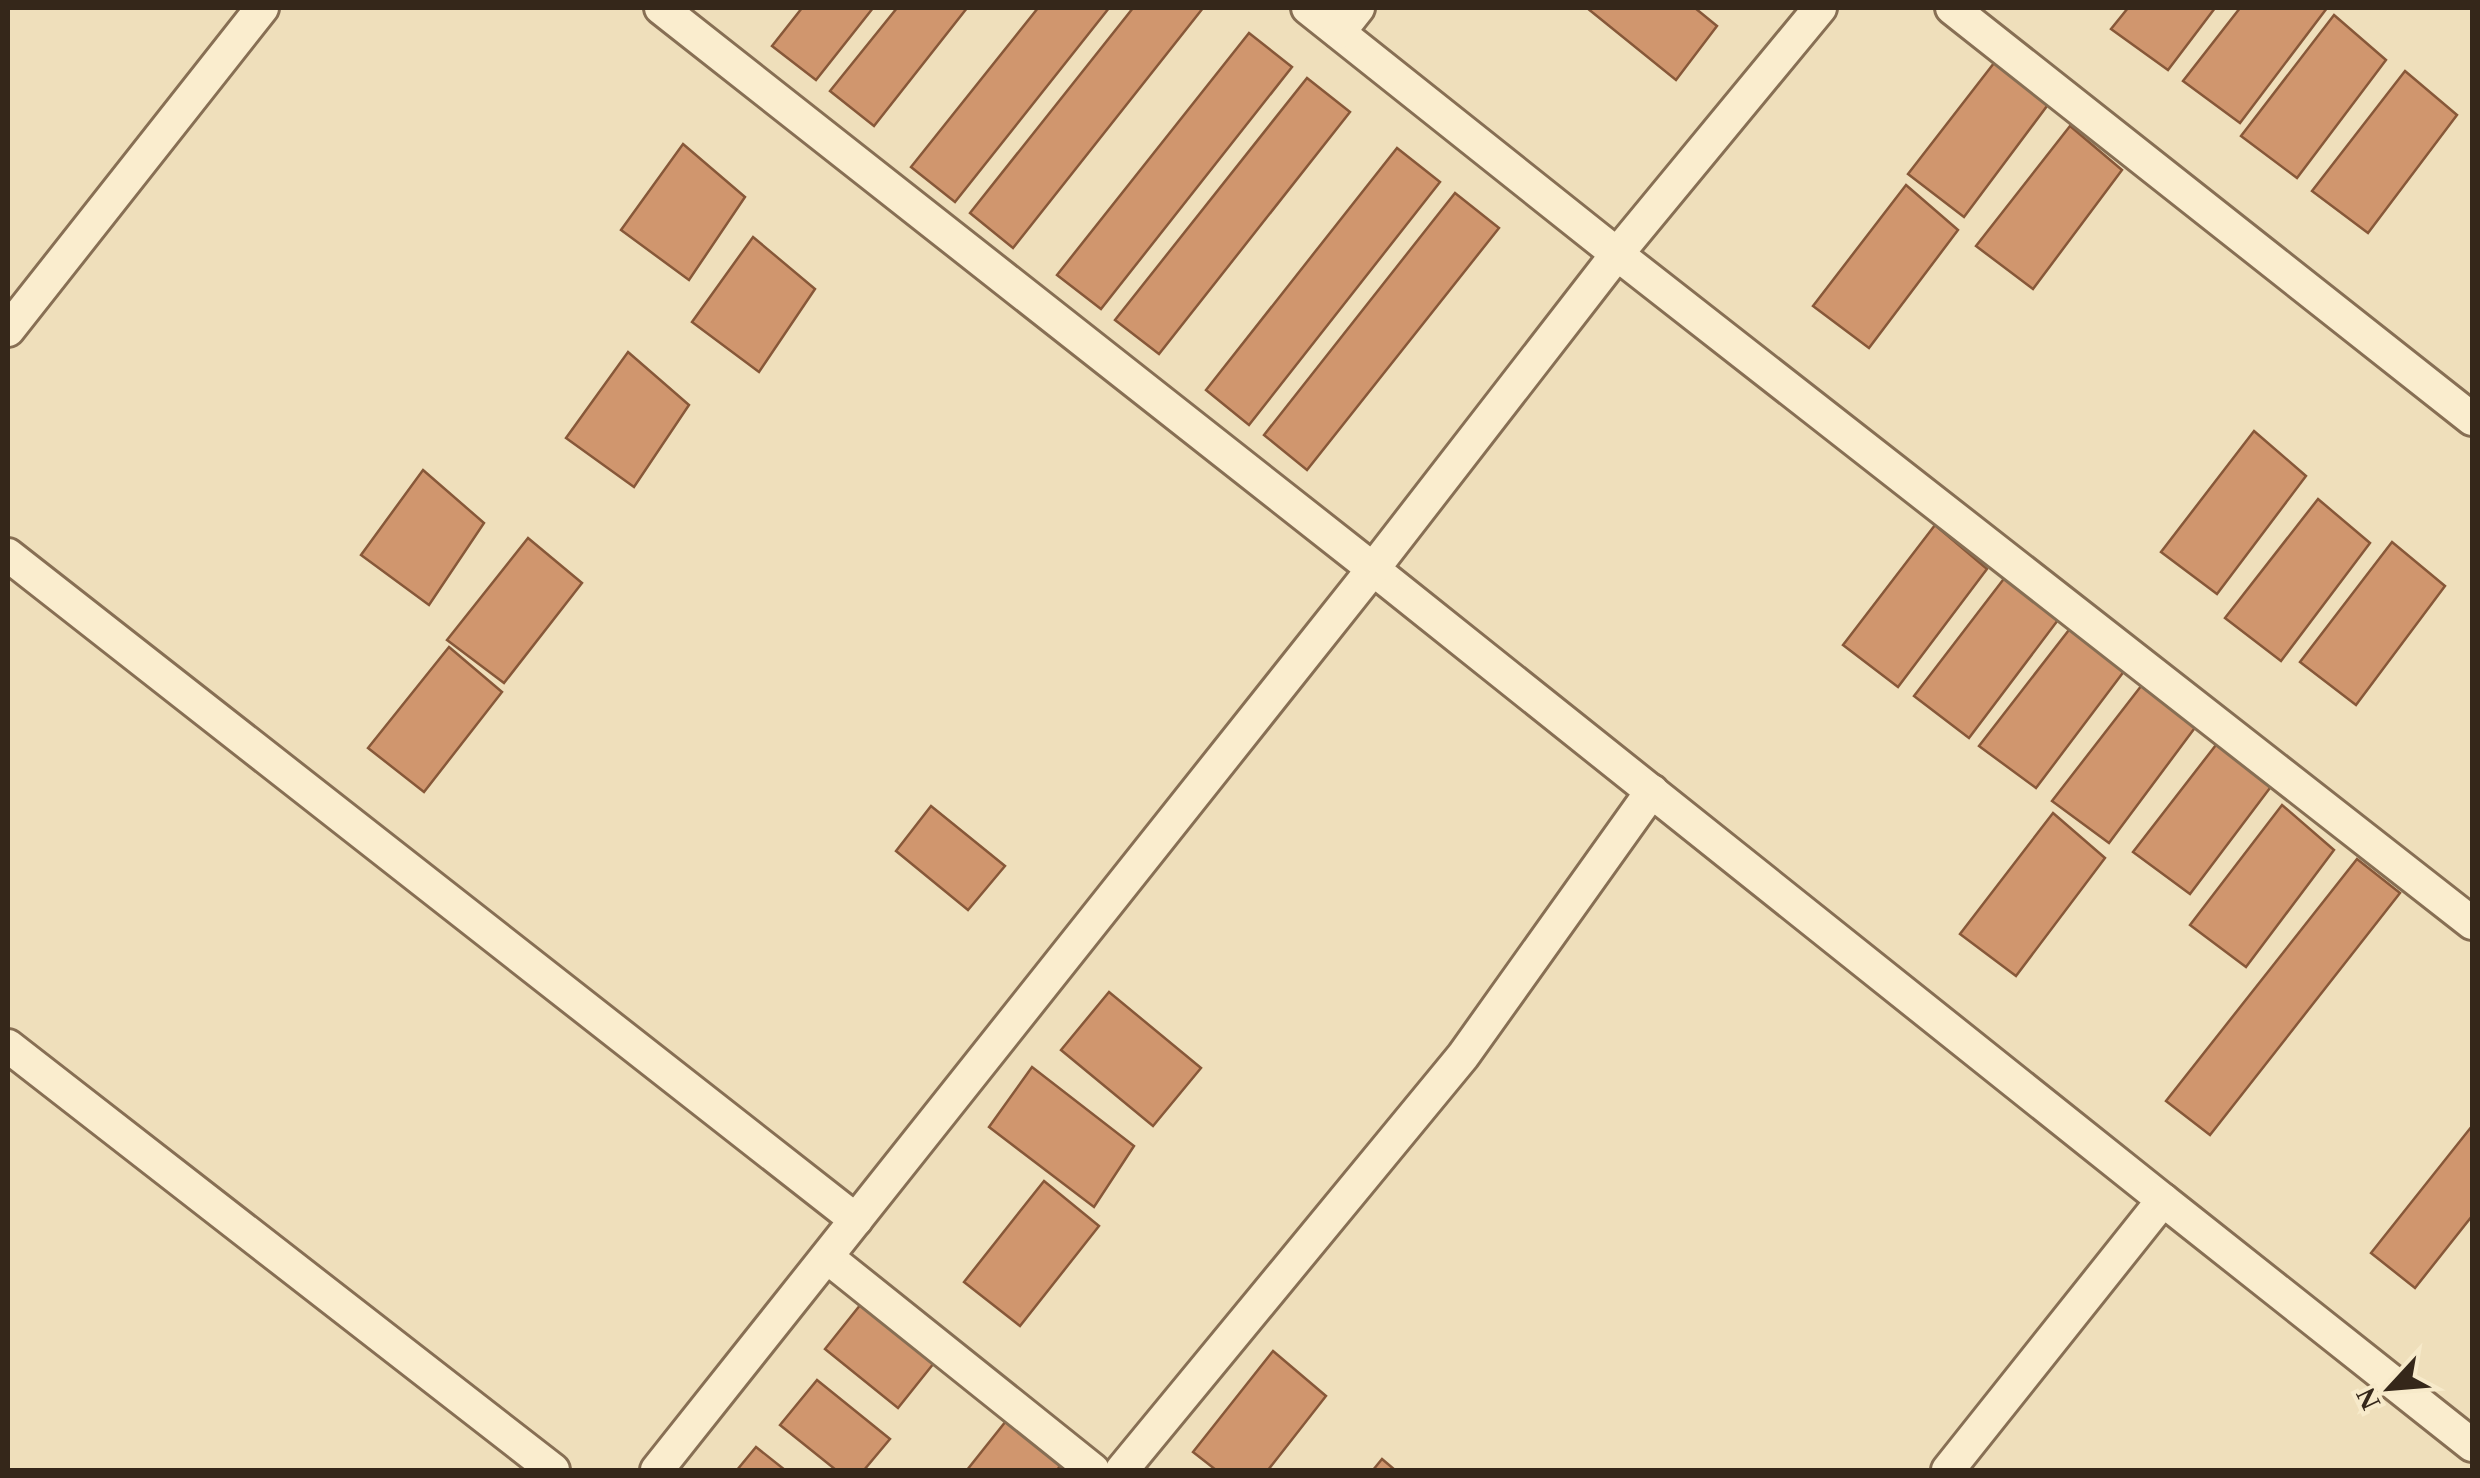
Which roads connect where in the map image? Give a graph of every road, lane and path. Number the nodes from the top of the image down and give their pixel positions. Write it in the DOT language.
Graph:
graph roads {
  1 [pos="262,8"];
  2 [pos="661,8"];
  3 [pos="1308,8"];
  4 [pos="1820,8"];
  5 [pos="1952,8"];
  6 [pos="1349,20"];
  7 [pos="1617,254"];
  8 [pos="8,330"];
  9 [pos="2472,419"];
  10 [pos="8,555"];
  11 [pos="1373,569"];
  12 [pos="1652,791"];
  13 [pos="2472,923"];
  14 [pos="8,1046"];
  15 [pos="2163,1200"];
  16 [pos="856,1220"];
  17 [pos="827,1257"];
  18 [pos="2472,1445"];
  19 [pos="553,1470"];
  20 [pos="657,1470"];
  21 [pos="1093,1470"];
  22 [pos="1122,1470"];
  23 [pos="1948,1470"];
  1 -- 8 [label="street"];
  2 -- 11 [label="street"];
  3 -- 6 [label="street"];
  4 -- 7 [label="street"];
  5 -- 9 [label="street"];
  6 -- 7 [label="street"];
  7 -- 11 [label="street"];
  7 -- 13 [label="street"];
  10 -- 16 [label="street"];
  11 -- 12 [label="street"];
  11 -- 16 [label="street"];
  12 -- 15 [label="street"];
  12 -- 22 [label="street"];
  14 -- 19 [label="street"];
  15 -- 18 [label="street"];
  15 -- 23 [label="street"];
  16 -- 17 [label="street"];
  17 -- 20 [label="street"];
  17 -- 21 [label="street"];
}
